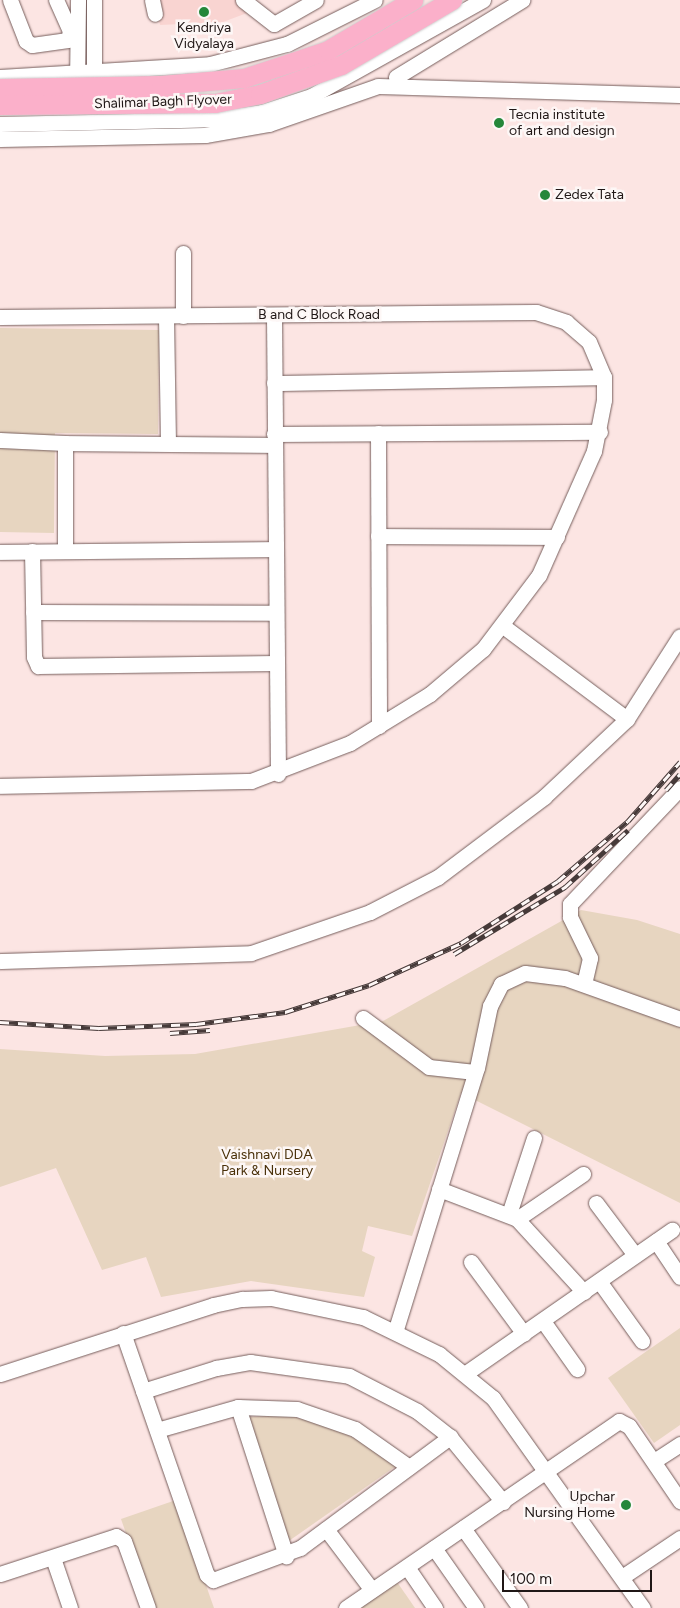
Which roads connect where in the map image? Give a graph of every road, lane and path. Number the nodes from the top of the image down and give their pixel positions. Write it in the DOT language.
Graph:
graph roads {
  1 [pos="10,0"];
  2 [pos="56,0"];
  3 [pos="78,0"];
  4 [pos="94,0"];
  5 [pos="243,0"];
  6 [pos="375,0"];
  7 [pos="413,0"];
  8 [pos="452,0"];
  9 [pos="483,0"];
  10 [pos="522,0"];
  11 [pos="311,1"];
  12 [pos="395,52"];
  13 [pos="191,66"];
  14 [pos="94,75"];
  15 [pos="77,76"];
  16 [pos="0,77"];
  17 [pos="396,82"];
  18 [pos="0,88"];
  19 [pos="680,95"];
  20 [pos="0,105"];
  21 [pos="201,119"];
  22 [pos="248,122"];
  23 [pos="77,123"];
  24 [pos="94,123"];
  25 [pos="0,124"];
  26 [pos="0,139"];
  27 [pos="183,253"];
  28 [pos="274,315"];
  29 [pos="166,316"];
  30 [pos="183,316"];
  31 [pos="0,318"];
  32 [pos="604,377"];
  33 [pos="274,383"];
  34 [pos="600,432"];
  35 [pos="378,433"];
  36 [pos="274,439"];
  37 [pos="0,440"];
  38 [pos="65,442"];
  39 [pos="168,444"];
  40 [pos="378,536"];
  41 [pos="557,537"];
  42 [pos="275,549"];
  43 [pos="32,551"];
  44 [pos="66,551"];
  45 [pos="0,552"];
  46 [pos="33,612"];
  47 [pos="275,613"];
  48 [pos="504,626"];
  49 [pos="680,636"];
  50 [pos="276,663"];
  51 [pos="627,719"];
  52 [pos="379,726"];
  53 [pos="278,774"];
  54 [pos="0,786"];
  55 [pos="680,788"];
  56 [pos="0,961"];
  57 [pos="584,984"];
  58 [pos="363,1018"];
  59 [pos="680,1019"];
  60 [pos="475,1072"];
  61 [pos="534,1138"];
  62 [pos="583,1174"];
  63 [pos="439,1189"];
  64 [pos="596,1204"];
  65 [pos="513,1216"];
  66 [pos="672,1230"];
  67 [pos="656,1241"];
  68 [pos="635,1256"];
  69 [pos="471,1262"];
  70 [pos="680,1277"];
  71 [pos="599,1281"];
  72 [pos="584,1292"];
  73 [pos="543,1321"];
  74 [pos="396,1329"];
  75 [pos="123,1333"];
  76 [pos="524,1334"];
  77 [pos="642,1341"];
  78 [pos="577,1369"];
  79 [pos="1,1370"];
  80 [pos="466,1373"];
  81 [pos="143,1392"];
  82 [pos="238,1407"];
  83 [pos="157,1430"];
  84 [pos="450,1437"];
  85 [pos="680,1444"];
  86 [pos="654,1461"];
  87 [pos="409,1467"];
  88 [pos="549,1472"];
  89 [pos="680,1501"];
  90 [pos="504,1502"];
  91 [pos="463,1528"];
  92 [pos="326,1529"];
  93 [pos="680,1538"];
  94 [pos="434,1548"];
  95 [pos="286,1556"];
  96 [pos="53,1558"];
  97 [pos="407,1567"];
  98 [pos="0,1574"];
  99 [pos="622,1577"];
  100 [pos="372,1590"];
  101 [pos="70,1608"];
  102 [pos="148,1608"];
  103 [pos="346,1608"];
  104 [pos="435,1608"];
  105 [pos="476,1608"];
  106 [pos="520,1608"];
  107 [pos="643,1608"];
  1 -- 2 [label="street"];
  3 -- 15 [label="street"];
  4 -- 14 [label="street"];
  5 -- 11 [label="street"];
  6 -- 13 [label="street"];
  7 -- 18 [label="main road, Shalimar Bagh Flyover, bridge"];
  8 -- 20 [label="main road, Shalimar Bagh Flyover, bridge"];
  9 -- 12 [label="street"];
  10 -- 17 [label="street"];
  12 -- 17 [label="street"];
  12 -- 22 [label="street"];
  13 -- 14 [label="street"];
  13 -- 21 [label="street"];
  14 -- 15 [label="street"];
  14 -- 24 [label="street"];
  15 -- 16 [label="street"];
  15 -- 23 [label="street"];
  17 -- 19 [label="street"];
  17 -- 22 [label="street"];
  21 -- 22 [label="street"];
  21 -- 24 [label="street"];
  22 -- 26 [label="street"];
  23 -- 24 [label="street"];
  23 -- 25 [label="street"];
  27 -- 30 [label="street"];
  28 -- 30 [label="street, B and C Block Road"];
  28 -- 32 [label="street, B and C Block Road"];
  28 -- 33 [label="street"];
  29 -- 30 [label="street, B and C Block Road"];
  29 -- 31 [label="street, B and C Block Road"];
  29 -- 39 [label="street"];
  32 -- 33 [label="street"];
  32 -- 34 [label="street"];
  33 -- 36 [label="street"];
  34 -- 35 [label="street"];
  34 -- 41 [label="street"];
  35 -- 36 [label="street"];
  35 -- 40 [label="street"];
  36 -- 39 [label="street"];
  36 -- 42 [label="street"];
  37 -- 38 [label="street"];
  38 -- 39 [label="street"];
  38 -- 44 [label="street"];
  40 -- 41 [label="street"];
  40 -- 52 [label="street"];
  41 -- 48 [label="street"];
  42 -- 44 [label="street"];
  42 -- 47 [label="street"];
  43 -- 44 [label="street"];
  43 -- 45 [label="street"];
  43 -- 46 [label="street"];
  46 -- 47 [label="street"];
  46 -- 50 [label="street"];
  47 -- 50 [label="street"];
  48 -- 51 [label="street"];
  48 -- 52 [label="street"];
  49 -- 51 [label="street"];
  50 -- 53 [label="street"];
  51 -- 56 [label="street"];
  52 -- 53 [label="street"];
  53 -- 54 [label="street"];
  55 -- 57 [label="street"];
  57 -- 59 [label="street"];
  57 -- 60 [label="street"];
  58 -- 60 [label="street"];
  60 -- 63 [label="street"];
  61 -- 65 [label="street"];
  62 -- 65 [label="street"];
  63 -- 65 [label="street"];
  63 -- 74 [label="street"];
  64 -- 68 [label="street"];
  65 -- 72 [label="street"];
  66 -- 67 [label="street"];
  67 -- 68 [label="street"];
  67 -- 70 [label="street"];
  68 -- 71 [label="street"];
  69 -- 76 [label="street"];
  71 -- 72 [label="street"];
  71 -- 77 [label="street"];
  72 -- 73 [label="street"];
  73 -- 76 [label="street"];
  73 -- 78 [label="street"];
  74 -- 75 [label="street"];
  74 -- 80 [label="street"];
  75 -- 79 [label="street"];
  75 -- 81 [label="street"];
  76 -- 80 [label="street"];
  80 -- 88 [label="street"];
  81 -- 83 [label="street"];
  81 -- 84 [label="street"];
  82 -- 83 [label="street"];
  82 -- 87 [label="street"];
  82 -- 95 [label="street"];
  83 -- 95 [label="street"];
  84 -- 87 [label="street"];
  84 -- 90 [label="street"];
  85 -- 86 [label="street"];
  86 -- 88 [label="street"];
  86 -- 89 [label="street"];
  87 -- 92 [label="street"];
  88 -- 90 [label="street"];
  88 -- 99 [label="street"];
  90 -- 91 [label="street"];
  91 -- 94 [label="street"];
  91 -- 106 [label="street"];
  92 -- 95 [label="street"];
  92 -- 100 [label="street"];
  93 -- 99 [label="street"];
  94 -- 97 [label="street"];
  94 -- 105 [label="street"];
  96 -- 98 [label="street"];
  96 -- 101 [label="street"];
  96 -- 102 [label="street"];
  97 -- 100 [label="street"];
  97 -- 104 [label="street"];
  99 -- 107 [label="street"];
  100 -- 103 [label="street"];
}
